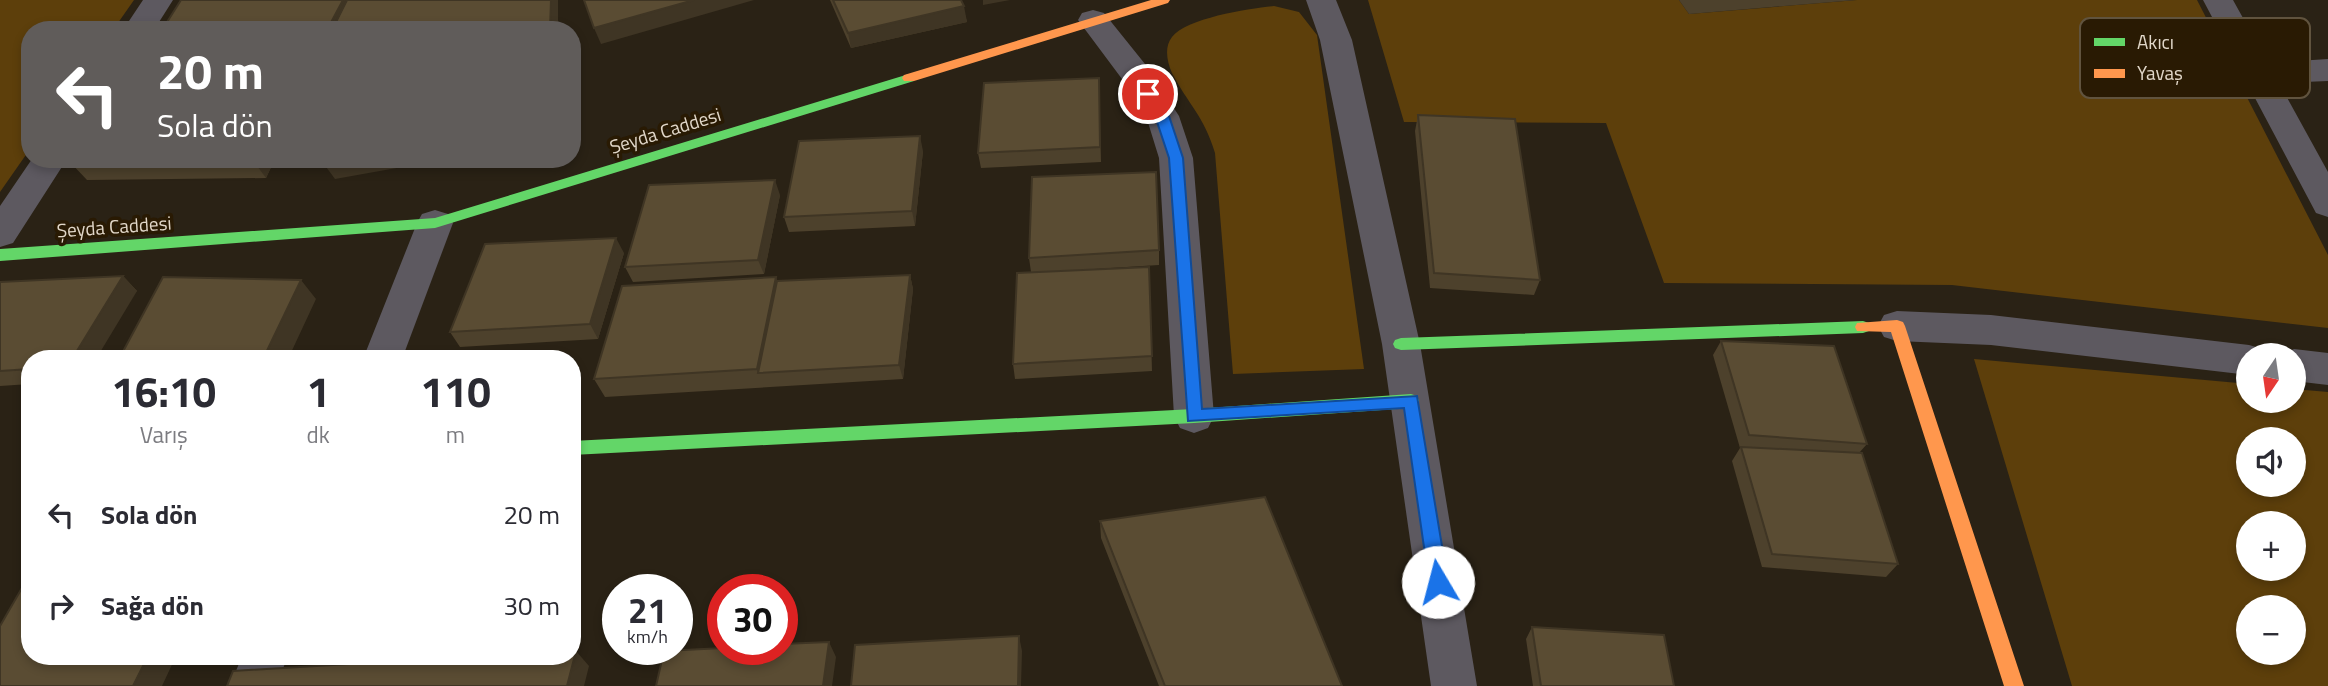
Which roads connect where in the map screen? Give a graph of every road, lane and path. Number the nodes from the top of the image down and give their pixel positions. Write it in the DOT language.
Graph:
graph roads {
  1 [pos="158,0"];
  2 [pos="1164,0"];
  3 [pos="1321,0"];
  4 [pos="2218,0"];
  5 [pos="2228,18"];
  6 [pos="1093,20"];
  7 [pos="144,21"];
  8 [pos="2328,70"];
  9 [pos="2310,71"];
  10 [pos="2271,98"];
  11 [pos="44,168"];
  12 [pos="2328,204"];
  13 [pos="435,223"];
  14 [pos="0,234"];
  15 [pos="0,255"];
  16 [pos="1897,326"];
  17 [pos="1401,344"];
  18 [pos="386,350"];
  19 [pos="2236,358"];
  20 [pos="2306,366"];
  21 [pos="2328,369"];
  22 [pos="1411,401"];
  23 [pos="1194,416"];
  24 [pos="581,448"];
  25 [pos="261,665"];
  26 [pos="253,686"];
  27 [pos="1454,686"];
  28 [pos="2014,686"];
  1 -- 7 [label="street"];
  2 -- 6 [label="street, Şeyda Caddesi"];
  3 -- 17 [label="street"];
  4 -- 5 [label="street"];
  6 -- 13 [label="street, Şeyda Caddesi"];
  6 -- 23 [label="street"];
  8 -- 9 [label="street"];
  10 -- 12 [label="street"];
  11 -- 14 [label="street"];
  13 -- 15 [label="street, Şeyda Caddesi"];
  13 -- 18 [label="street"];
  16 -- 17 [label="street"];
  16 -- 19 [label="street"];
  16 -- 28 [label="street"];
  17 -- 22 [label="street"];
  20 -- 21 [label="street"];
  22 -- 23 [label="street"];
  22 -- 27 [label="street"];
  23 -- 24 [label="street"];
  25 -- 26 [label="street"];
}
